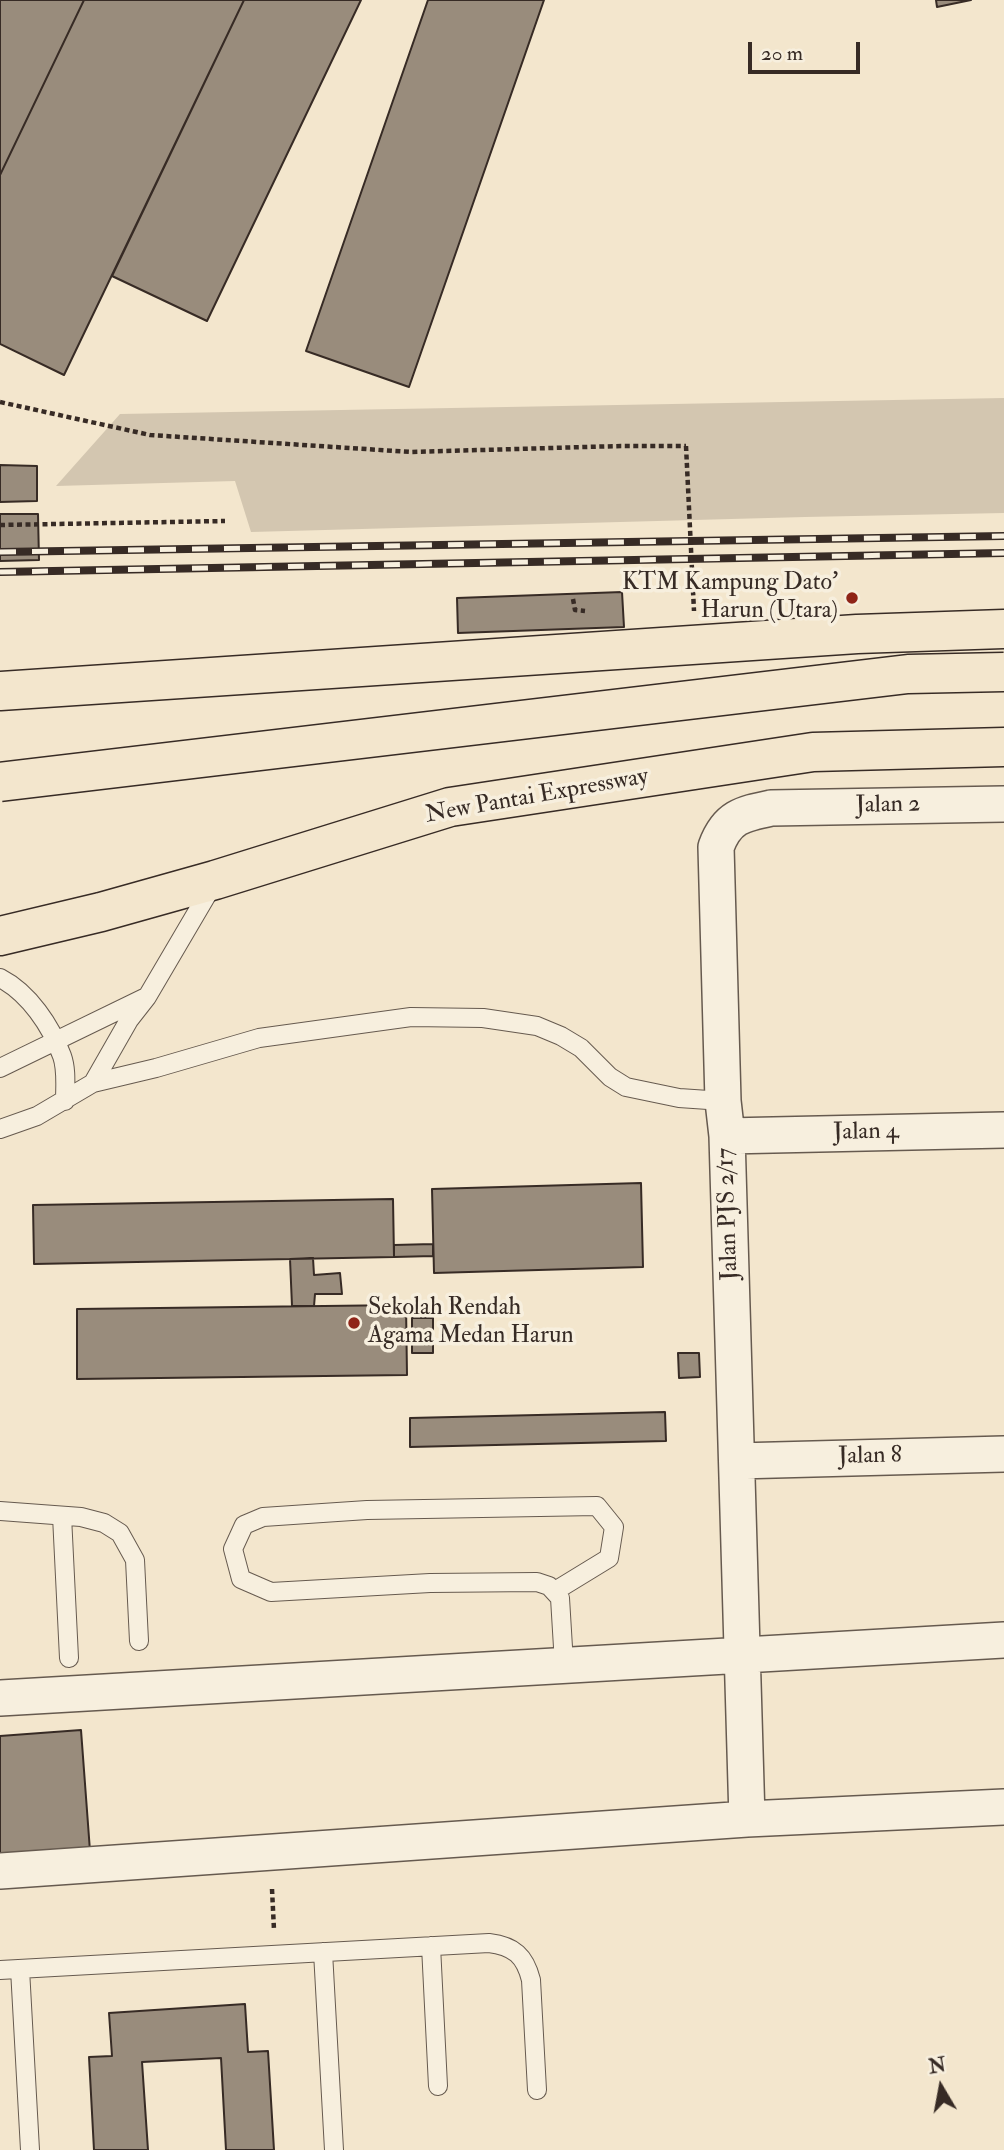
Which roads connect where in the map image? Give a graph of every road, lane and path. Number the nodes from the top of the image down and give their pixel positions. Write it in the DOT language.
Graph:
graph roads {
  1 [pos="0,402"];
  2 [pos="225,521"];
  3 [pos="0,525"];
  4 [pos="573,599"];
  5 [pos="586,611"];
  6 [pos="694,611"];
  7 [pos="1004,629"];
  8 [pos="1004,672"];
  9 [pos="0,691"];
  10 [pos="1004,747"];
  11 [pos="0,782"];
  12 [pos="1004,804"];
  13 [pos="771,808"];
  14 [pos="215,880"];
  15 [pos="0,936"];
  16 [pos="0,978"];
  17 [pos="147,997"];
  18 [pos="55,1042"];
  19 [pos="0,1068"];
  20 [pos="93,1083"];
  21 [pos="65,1101"];
  22 [pos="723,1101"];
  23 [pos="0,1129"];
  24 [pos="1004,1130"];
  25 [pos="727,1136"];
  26 [pos="1004,1454"];
  27 [pos="737,1461"];
  28 [pos="0,1511"];
  29 [pos="62,1516"];
  30 [pos="555,1591"];
  31 [pos="1004,1640"];
  32 [pos="139,1641"];
  33 [pos="742,1655"];
  34 [pos="69,1658"];
  35 [pos="564,1664"];
  36 [pos="0,1698"];
  37 [pos="1004,1807"];
  38 [pos="747,1819"];
  39 [pos="270,1852"];
  40 [pos="0,1871"];
  41 [pos="431,1946"];
  42 [pos="323,1952"];
  43 [pos="276,1955"];
  44 [pos="20,1969"];
  45 [pos="0,1970"];
  46 [pos="438,2086"];
  47 [pos="537,2090"];
  48 [pos="30,2150"];
  49 [pos="334,2150"];
  1 -- 6 [label="path, bridge"];
  2 -- 3 [label="path"];
  4 -- 5 [label="path"];
  7 -- 9 [label="highway"];
  8 -- 11 [label="highway, bridge"];
  10 -- 14 [label="highway, New Pantai Expressway"];
  12 -- 13 [label="street, Jalan 2"];
  13 -- 22 [label="street, Jalan PJS 2/17"];
  14 -- 15 [label="highway, New Pantai Expressway"];
  14 -- 17 [label="lane"];
  16 -- 18 [label="lane"];
  17 -- 18 [label="lane"];
  17 -- 20 [label="lane"];
  18 -- 19 [label="lane"];
  18 -- 21 [label="lane"];
  20 -- 21 [label="lane"];
  20 -- 22 [label="lane"];
  21 -- 23 [label="lane"];
  22 -- 25 [label="street, Jalan PJS 2/17"];
  24 -- 25 [label="street, Jalan 4"];
  25 -- 27 [label="street, Jalan PJS 2/17"];
  26 -- 27 [label="street, Jalan 8"];
  27 -- 33 [label="street, Jalan PJS 2/17"];
  28 -- 29 [label="lane"];
  29 -- 32 [label="lane"];
  29 -- 34 [label="lane"];
  30 -- 30 [label="lane"];
  30 -- 35 [label="lane"];
  31 -- 33 [label="street"];
  33 -- 35 [label="street"];
  33 -- 38 [label="street, Jalan PJS 2/17"];
  35 -- 36 [label="street"];
  37 -- 38 [label="street"];
  38 -- 39 [label="street"];
  39 -- 40 [label="street"];
  39 -- 43 [label="path"];
  41 -- 42 [label="lane"];
  41 -- 46 [label="lane"];
  41 -- 47 [label="lane"];
  42 -- 43 [label="lane"];
  42 -- 49 [label="lane"];
  43 -- 44 [label="lane"];
  44 -- 45 [label="lane"];
  44 -- 48 [label="lane"];
}
